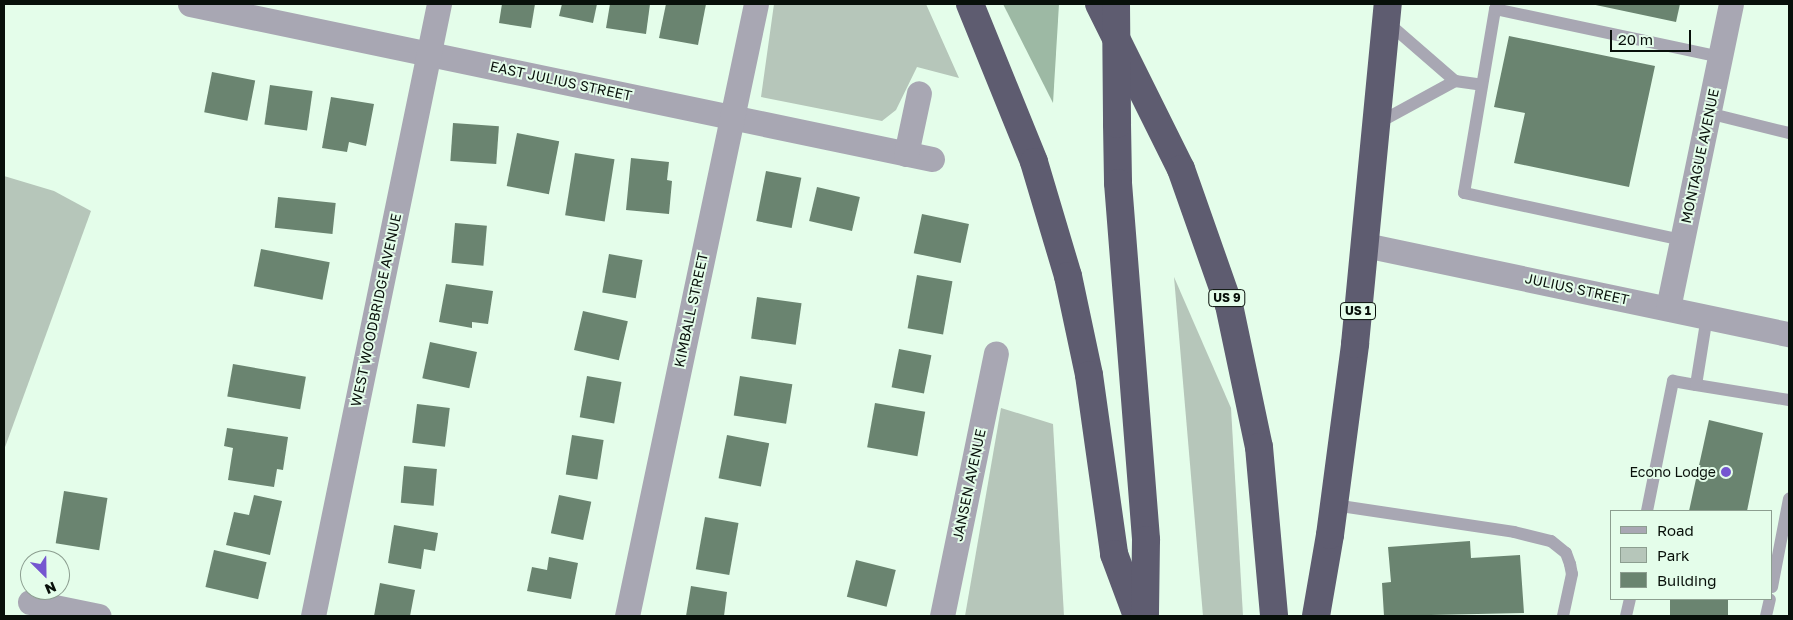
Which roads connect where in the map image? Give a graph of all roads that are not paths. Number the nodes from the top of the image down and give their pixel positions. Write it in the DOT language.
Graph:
graph roads {
  1 [pos="190,4"];
  2 [pos="439,4"];
  3 [pos="756,4"];
  4 [pos="970,4"];
  5 [pos="1099,4"];
  6 [pos="1116,4"];
  7 [pos="1731,4"];
  8 [pos="1387,13"];
  9 [pos="429,54"];
  10 [pos="1720,57"];
  11 [pos="1455,81"];
  12 [pos="1482,85"];
  13 [pos="919,93"];
  14 [pos="1708,113"];
  15 [pos="732,117"];
  16 [pos="1377,123"];
  17 [pos="1789,133"];
  18 [pos="906,154"];
  19 [pos="932,159"];
  20 [pos="1682,240"];
  21 [pos="1365,245"];
  22 [pos="1668,308"];
  23 [pos="1707,316"];
  24 [pos="1789,334"];
  25 [pos="996,353"];
  26 [pos="1696,385"];
  27 [pos="1789,400"];
  28 [pos="1789,499"];
  29 [pos="1334,505"];
  30 [pos="1647,510"];
  31 [pos="1773,582"];
  32 [pos="1630,600"];
  33 [pos="1770,600"];
  34 [pos="30,602"];
  35 [pos="98,616"];
  36 [pos="313,616"];
  37 [pos="628,616"];
  38 [pos="942,616"];
  39 [pos="1136,616"];
  40 [pos="1145,616"];
  41 [pos="1274,616"];
  42 [pos="1316,616"];
  43 [pos="1563,616"];
  44 [pos="1626,616"];
  45 [pos="1766,616"];
  1 -- 9 [label="street, EAST JULIUS STREET"];
  2 -- 9 [label="street, WEST WOODBRIDGE AVENUE"];
  3 -- 15 [label="street, KIMBALL STREET"];
  4 -- 39 [label="highway"];
  5 -- 41 [label="highway, US 9"];
  6 -- 40 [label="highway, bridge"];
  7 -- 10 [label="street, MONTAGUE AVENUE"];
  8 -- 11 [label="lane"];
  8 -- 16 [label="highway, US 1"];
  9 -- 15 [label="street, EAST JULIUS STREET"];
  9 -- 36 [label="street, WEST WOODBRIDGE AVENUE"];
  10 -- 12 [label="lane"];
  10 -- 14 [label="street, MONTAGUE AVENUE"];
  11 -- 12 [label="lane"];
  11 -- 16 [label="lane"];
  12 -- 20 [label="lane"];
  13 -- 18 [label="street"];
  14 -- 17 [label="lane"];
  14 -- 20 [label="street, MONTAGUE AVENUE"];
  15 -- 18 [label="street, EAST JULIUS STREET"];
  15 -- 37 [label="street, KIMBALL STREET"];
  16 -- 21 [label="highway, US 1"];
  18 -- 19 [label="street, EAST JULIUS STREET"];
  20 -- 22 [label="street, MONTAGUE AVENUE"];
  21 -- 22 [label="street, JULIUS STREET"];
  21 -- 29 [label="highway, US 1"];
  22 -- 23 [label="street, JULIUS STREET"];
  23 -- 24 [label="street, JULIUS STREET"];
  23 -- 26 [label="lane"];
  25 -- 38 [label="street, JANSEN AVENUE"];
  26 -- 27 [label="lane"];
  26 -- 30 [label="lane"];
  28 -- 31 [label="lane"];
  29 -- 42 [label="highway, US 1"];
  29 -- 43 [label="lane"];
  32 -- 44 [label="lane"];
  33 -- 45 [label="lane"];
  34 -- 35 [label="street"];
}
